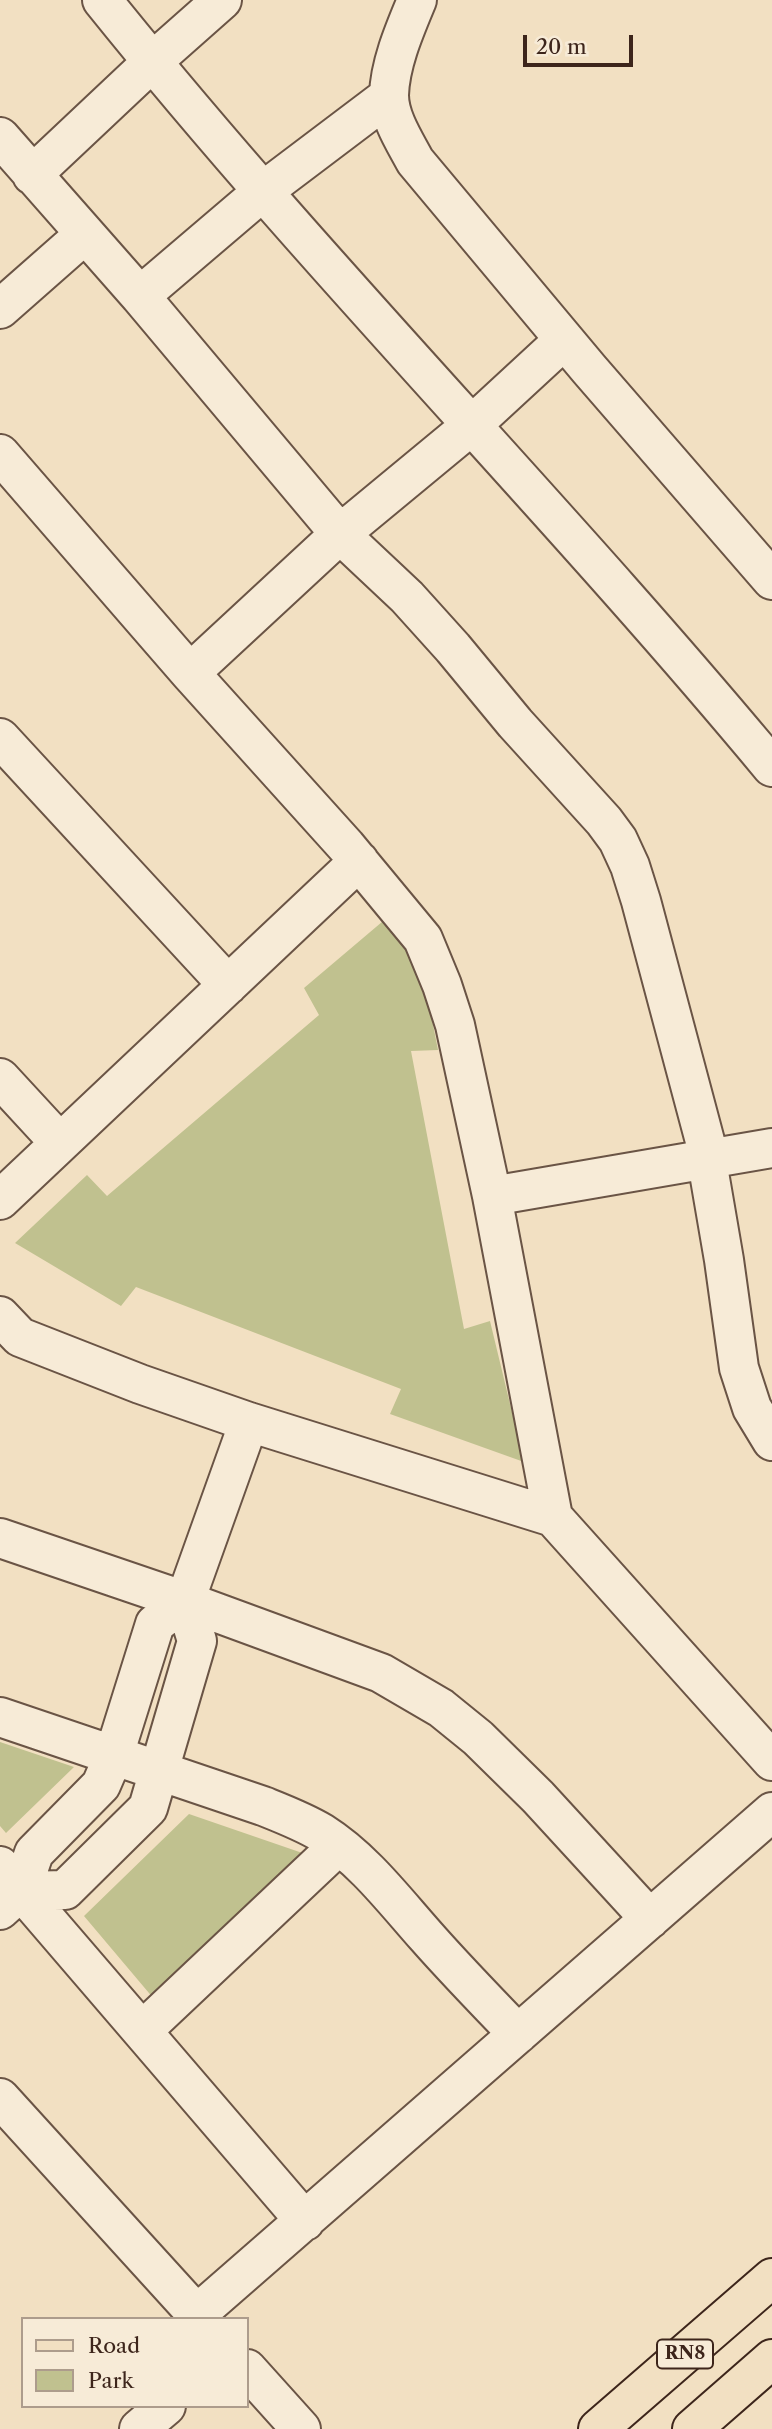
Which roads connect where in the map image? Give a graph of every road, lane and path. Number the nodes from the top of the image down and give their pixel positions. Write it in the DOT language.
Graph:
graph roads {
  1 [pos="102,0"];
  2 [pos="222,0"];
  3 [pos="417,0"];
  4 [pos="152,62"];
  5 [pos="389,96"];
  6 [pos="0,137"];
  7 [pos="32,175"];
  8 [pos="262,192"];
  9 [pos="84,235"];
  10 [pos="139,296"];
  11 [pos="0,309"];
  12 [pos="564,340"];
  13 [pos="473,424"];
  14 [pos="0,454"];
  15 [pos="340,534"];
  16 [pos="772,580"];
  17 [pos="190,673"];
  18 [pos="0,738"];
  19 [pos="772,767"];
  20 [pos="359,861"];
  21 [pos="228,985"];
  22 [pos="0,1078"];
  23 [pos="60,1143"];
  24 [pos="772,1148"];
  25 [pos="708,1160"];
  26 [pos="492,1196"];
  27 [pos="0,1200"];
  28 [pos="0,1316"];
  29 [pos="249,1422"];
  30 [pos="772,1441"];
  31 [pos="553,1517"];
  32 [pos="0,1538"];
  33 [pos="186,1601"];
  34 [pos="0,1717"];
  35 [pos="114,1755"];
  36 [pos="772,1761"];
  37 [pos="159,1770"];
  38 [pos="772,1812"];
  39 [pos="338,1846"];
  40 [pos="7,1889"];
  41 [pos="650,1919"];
  42 [pos="142,2031"];
  43 [pos="518,2034"];
  44 [pos="0,2098"];
  45 [pos="304,2221"];
  46 [pos="772,2278"];
  47 [pos="199,2316"];
  48 [pos="772,2359"];
  49 [pos="248,2371"];
  50 [pos="164,2408"];
  51 [pos="139,2429"];
  52 [pos="301,2429"];
  53 [pos="598,2429"];
  54 [pos="692,2429"];
  1 -- 4 [label="street"];
  2 -- 4 [label="street"];
  3 -- 5 [label="street"];
  4 -- 7 [label="street"];
  4 -- 8 [label="street"];
  5 -- 8 [label="street"];
  5 -- 12 [label="street"];
  6 -- 7 [label="street"];
  7 -- 9 [label="street"];
  8 -- 10 [label="street"];
  8 -- 13 [label="street"];
  9 -- 10 [label="street"];
  9 -- 11 [label="street"];
  10 -- 15 [label="street"];
  12 -- 13 [label="street"];
  12 -- 16 [label="street"];
  13 -- 15 [label="street"];
  13 -- 19 [label="street"];
  14 -- 17 [label="street"];
  15 -- 17 [label="street"];
  15 -- 25 [label="street"];
  17 -- 20 [label="street"];
  18 -- 21 [label="street"];
  20 -- 21 [label="street"];
  20 -- 26 [label="street"];
  21 -- 23 [label="street"];
  22 -- 23 [label="street"];
  23 -- 27 [label="street"];
  24 -- 25 [label="street"];
  25 -- 26 [label="street"];
  25 -- 30 [label="street"];
  26 -- 31 [label="street"];
  28 -- 29 [label="street"];
  29 -- 31 [label="street"];
  29 -- 33 [label="street"];
  31 -- 36 [label="street"];
  32 -- 33 [label="street"];
  33 -- 35 [label="street"];
  33 -- 37 [label="street"];
  33 -- 41 [label="street"];
  34 -- 35 [label="street"];
  35 -- 37 [label="street"];
  35 -- 40 [label="street"];
  37 -- 39 [label="street"];
  37 -- 40 [label="street"];
  38 -- 41 [label="street"];
  39 -- 42 [label="street"];
  39 -- 43 [label="street"];
  40 -- 42 [label="street"];
  41 -- 43 [label="street"];
  42 -- 45 [label="street"];
  43 -- 45 [label="street"];
  44 -- 47 [label="street"];
  45 -- 47 [label="street"];
  46 -- 53 [label="main road, RN8"];
  48 -- 54 [label="main road"];
  49 -- 52 [label="street"];
  50 -- 51 [label="street"];
}
